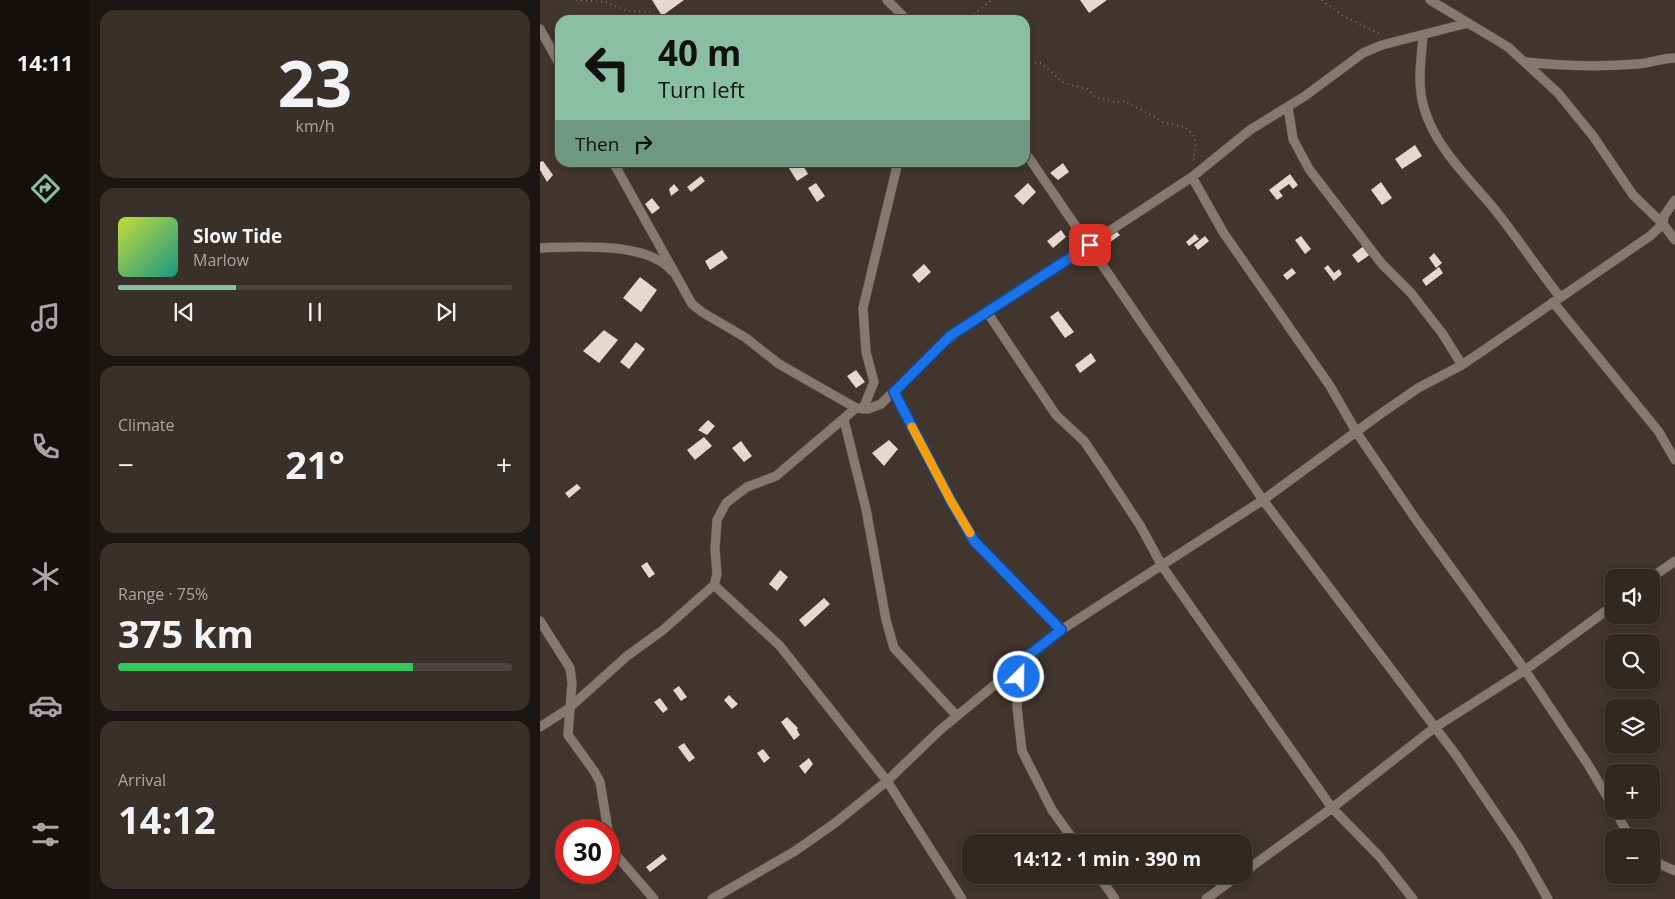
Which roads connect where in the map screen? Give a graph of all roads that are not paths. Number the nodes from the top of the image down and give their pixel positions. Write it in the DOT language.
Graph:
graph roads {
  1 [pos="887,0"];
  2 [pos="1430,0"];
  3 [pos="902,15"];
  4 [pos="1468,23"];
  5 [pos="540,29"];
  6 [pos="1423,36"];
  7 [pos="555,56"];
  8 [pos="1675,58"];
  9 [pos="1525,62"];
  10 [pos="1288,107"];
  11 [pos="1030,159"];
  12 [pos="616,167"];
  13 [pos="897,167"];
  14 [pos="1192,177"];
  15 [pos="1675,200"];
  16 [pos="1663,224"];
  17 [pos="1675,240"];
  18 [pos="1090,245"];
  19 [pos="540,248"];
  20 [pos="680,281"];
  21 [pos="1556,299"];
  22 [pos="986,312"];
  23 [pos="1462,365"];
  24 [pos="894,392"];
  25 [pos="860,409"];
  26 [pos="844,420"];
  27 [pos="1357,433"];
  28 [pos="1675,460"];
  29 [pos="1263,500"];
  30 [pos="1675,561"];
  31 [pos="1162,566"];
  32 [pos="1660,572"];
  33 [pos="714,585"];
  34 [pos="1605,612"];
  35 [pos="540,621"];
  36 [pos="1061,630"];
  37 [pos="1020,662"];
  38 [pos="1525,670"];
  39 [pos="568,709"];
  40 [pos="956,715"];
  41 [pos="540,727"];
  42 [pos="1434,728"];
  43 [pos="887,781"];
  44 [pos="1605,794"];
  45 [pos="1332,808"];
  46 [pos="607,819"];
  47 [pos="1069,834"];
  48 [pos="620,860"];
  49 [pos="1660,864"];
  50 [pos="1252,866"];
  51 [pos="1675,871"];
  52 [pos="1104,884"];
  53 [pos="1227,884"];
  54 [pos="654,899"];
  55 [pos="712,899"];
  56 [pos="962,899"];
  57 [pos="1115,899"];
  58 [pos="1206,899"];
  59 [pos="1413,899"];
  60 [pos="1548,899"];
  1 -- 3 [label="street"];
  2 -- 4 [label="street"];
  4 -- 6 [label="street"];
  4 -- 9 [label="street"];
  5 -- 7 [label="street"];
  6 -- 10 [label="street"];
  6 -- 21 [label="street"];
  8 -- 9 [label="street"];
  9 -- 16 [label="street"];
  10 -- 14 [label="street"];
  10 -- 23 [label="street"];
  11 -- 18 [label="street"];
  12 -- 20 [label="street"];
  13 -- 25 [label="street"];
  14 -- 18 [label="street"];
  14 -- 27 [label="street"];
  15 -- 16 [label="street"];
  16 -- 17 [label="street"];
  16 -- 21 [label="street"];
  18 -- 22 [label="street"];
  18 -- 29 [label="street"];
  19 -- 20 [label="street"];
  20 -- 25 [label="street"];
  21 -- 23 [label="street"];
  21 -- 28 [label="street"];
  22 -- 24 [label="street"];
  22 -- 31 [label="street"];
  23 -- 27 [label="street"];
  24 -- 25 [label="street"];
  24 -- 36 [label="street"];
  25 -- 26 [label="street"];
  26 -- 33 [label="street"];
  26 -- 40 [label="street"];
  27 -- 29 [label="street"];
  27 -- 38 [label="street"];
  29 -- 31 [label="street"];
  29 -- 42 [label="street"];
  30 -- 32 [label="street"];
  31 -- 36 [label="street"];
  31 -- 45 [label="street"];
  33 -- 39 [label="street"];
  33 -- 43 [label="street"];
  34 -- 38 [label="street"];
  35 -- 39 [label="street"];
  36 -- 37 [label="street"];
  37 -- 40 [label="street"];
  37 -- 47 [label="street"];
  38 -- 42 [label="street"];
  38 -- 44 [label="street"];
  39 -- 41 [label="street"];
  39 -- 46 [label="street"];
  40 -- 43 [label="street"];
  42 -- 45 [label="street"];
  42 -- 60 [label="street"];
  43 -- 55 [label="street"];
  43 -- 56 [label="street"];
  45 -- 50 [label="street"];
  45 -- 59 [label="street"];
  48 -- 54 [label="street"];
  49 -- 51 [label="street"];
  52 -- 57 [label="street"];
  53 -- 58 [label="street"];
}
